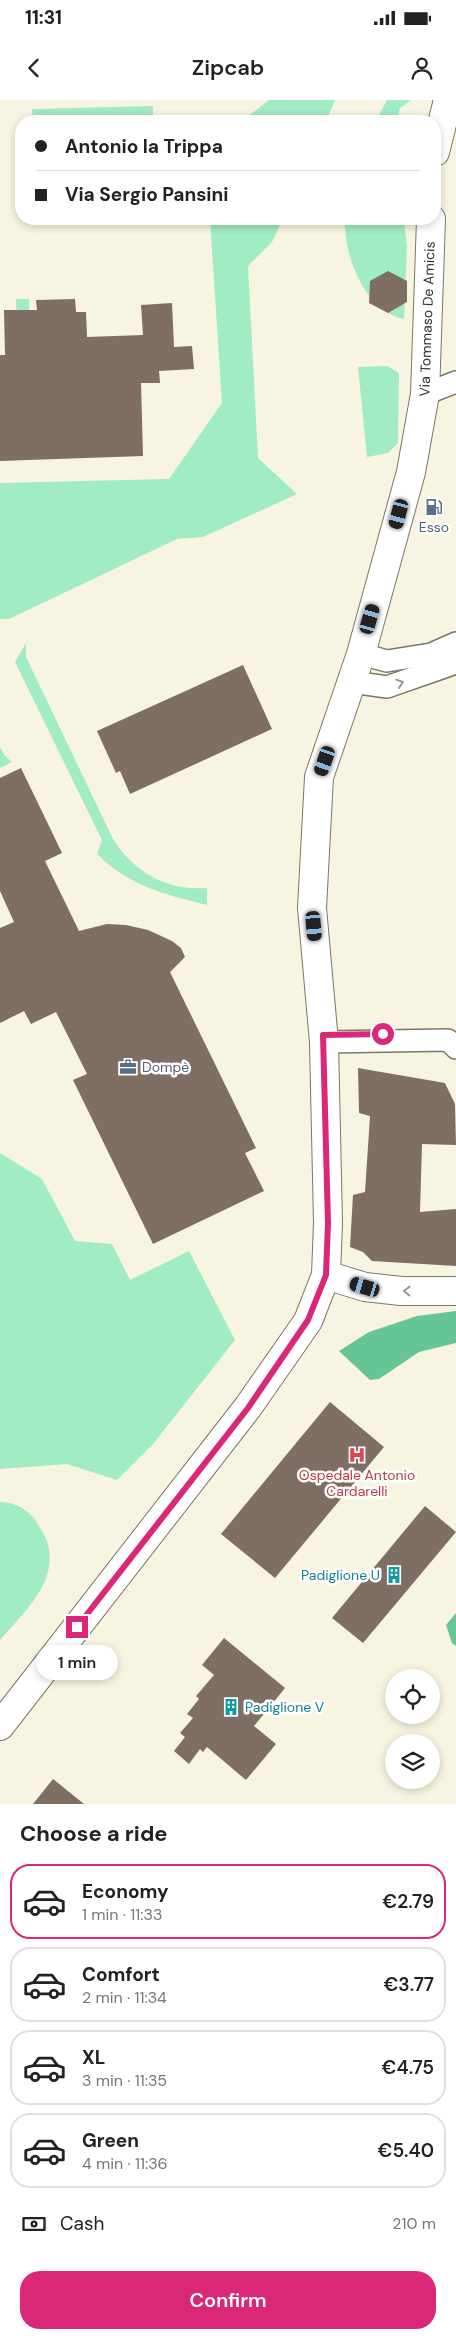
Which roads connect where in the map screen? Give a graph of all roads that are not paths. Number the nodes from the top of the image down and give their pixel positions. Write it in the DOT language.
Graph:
graph roads {
  1 [pos="448,100"];
  2 [pos="441,128"];
  3 [pos="431,225"];
  4 [pos="456,382"];
  5 [pos="425,394"];
  6 [pos="456,643"];
  7 [pos="360,654"];
  8 [pos="456,663"];
  9 [pos="352,682"];
  10 [pos="324,1038"];
  11 [pos="456,1040"];
  12 [pos="456,1048"];
  13 [pos="326,1275"];
  14 [pos="456,1291"];
  15 [pos="0,1726"];
  1 -- 2 [label="main road"];
  3 -- 5 [label="main road, Via Tommaso De Amicis"];
  4 -- 5 [label="street"];
  5 -- 7 [label="main road, Via Tommaso De Amicis"];
  6 -- 7 [label="street"];
  7 -- 9 [label="main road, Via Tommaso De Amicis"];
  9 -- 8 [label="street, one-way"];
  9 -- 10 [label="main road, Via Tommaso De Amicis"];
  10 -- 11 [label="street"];
  10 -- 12 [label="street"];
  10 -- 13 [label="main road, Via Tommaso De Amicis"];
  14 -- 13 [label="main road, one-way"];
  13 -- 15 [label="main road, Via Tommaso De Amicis"];
}
